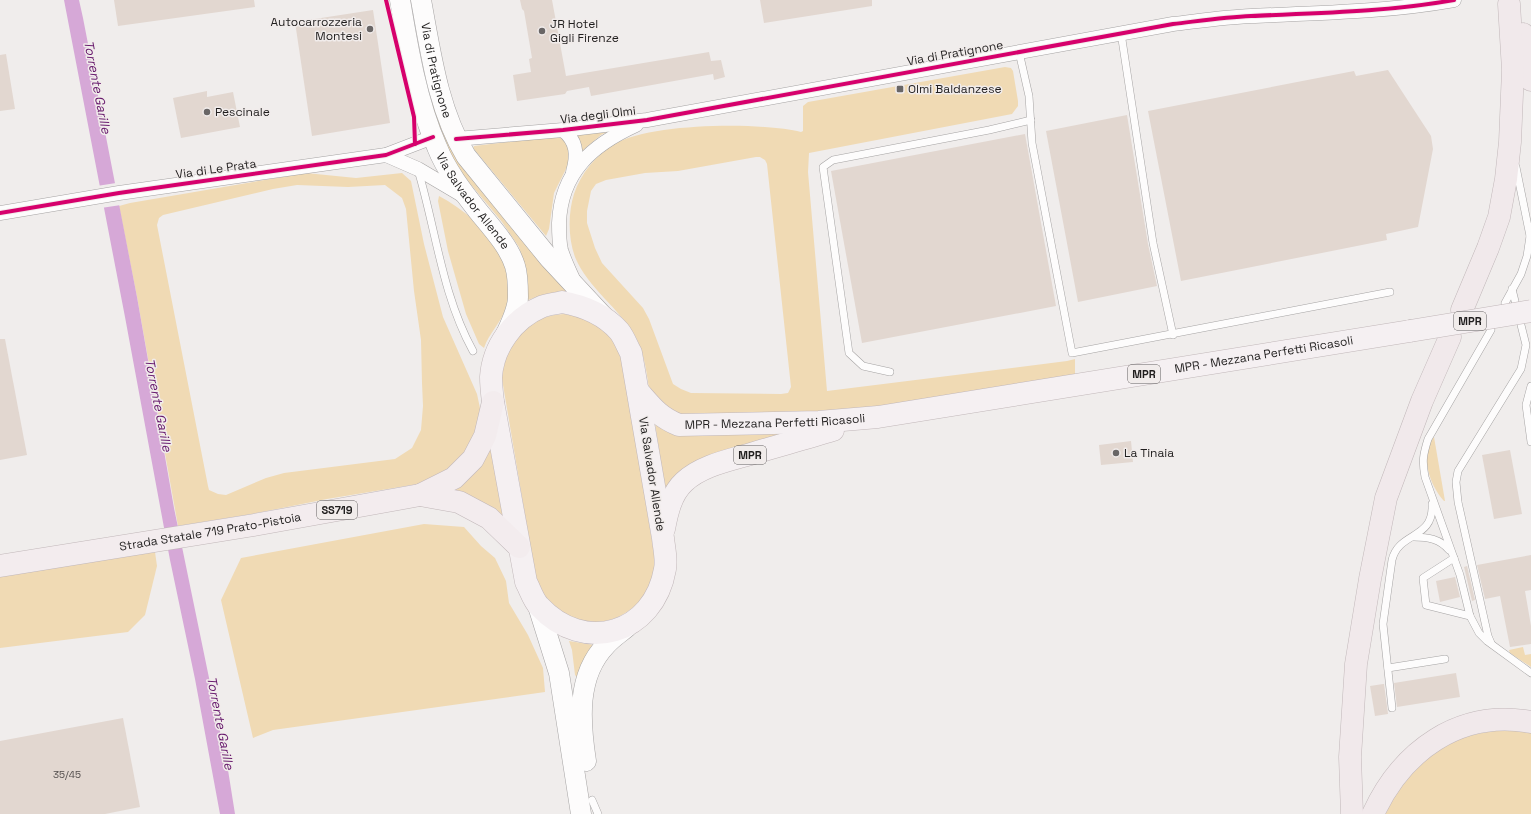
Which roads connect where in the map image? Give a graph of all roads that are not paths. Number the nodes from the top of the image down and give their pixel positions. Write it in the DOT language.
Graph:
graph roads {
  1 [pos="400,0"];
  2 [pos="421,0"];
  3 [pos="1454,0"];
  4 [pos="1121,33"];
  5 [pos="1019,52"];
  6 [pos="1531,80"];
  7 [pos="741,102"];
  8 [pos="647,120"];
  9 [pos="1031,120"];
  10 [pos="563,130"];
  11 [pos="433,137"];
  12 [pos="456,139"];
  13 [pos="1510,142"];
  14 [pos="386,155"];
  15 [pos="418,169"];
  16 [pos="572,174"];
  17 [pos="472,202"];
  18 [pos="0,213"];
  19 [pos="1530,238"];
  20 [pos="577,289"];
  21 [pos="1512,289"];
  22 [pos="1390,292"];
  23 [pos="1505,303"];
  24 [pos="1462,310"];
  25 [pos="1522,312"];
  26 [pos="604,317"];
  27 [pos="1491,330"];
  28 [pos="506,334"];
  29 [pos="1173,335"];
  30 [pos="1450,337"];
  31 [pos="473,351"];
  32 [pos="890,372"];
  33 [pos="1531,386"];
  34 [pos="638,391"];
  35 [pos="493,402"];
  36 [pos="878,416"];
  37 [pos="1531,442"];
  38 [pos="420,495"];
  39 [pos="1432,496"];
  40 [pos="1412,537"];
  41 [pos="663,538"];
  42 [pos="518,547"];
  43 [pos="1454,557"];
  44 [pos="0,566"];
  45 [pos="538,606"];
  46 [pos="1470,616"];
  47 [pos="627,627"];
  48 [pos="1491,645"];
  49 [pos="1445,659"];
  50 [pos="1388,668"];
  51 [pos="1531,673"];
  52 [pos="1392,708"];
  53 [pos="1531,722"];
  54 [pos="591,811"];
  55 [pos="1352,814"];
  56 [pos="1373,814"];
  1 -- 11 [label="main road, Via di Pratignone"];
  2 -- 12 [label="main road, Via di Pratignone"];
  3 -- 4 [label="street, Via di Pratignone"];
  4 -- 5 [label="street, Via di Pratignone"];
  4 -- 29 [label="lane"];
  5 -- 7 [label="street, Via di Pratignone"];
  5 -- 9 [label="lane"];
  6 -- 13 [label="highway"];
  7 -- 8 [label="street, Via degli Olmi"];
  8 -- 10 [label="street, Via degli Olmi"];
  8 -- 16 [label="street, Via degli Olmi"];
  9 -- 29 [label="lane"];
  9 -- 32 [label="lane"];
  10 -- 12 [label="street, Via degli Olmi"];
  10 -- 16 [label="street, Via degli Olmi"];
  11 -- 14 [label="street, Via di Le Prata"];
  11 -- 17 [label="main road, Via Salvador Allende"];
  12 -- 20 [label="main road, Via Salvador Allende"];
  13 -- 19 [label="lane"];
  13 -- 24 [label="highway"];
  14 -- 15 [label="street"];
  14 -- 18 [label="street, Via di Le Prata"];
  15 -- 17 [label="street"];
  15 -- 31 [label="lane"];
  16 -- 20 [label="street, Via degli Olmi"];
  17 -- 28 [label="main road, Via Salvador Allende"];
  19 -- 21 [label="lane"];
  20 -- 26 [label="main road, Via Salvador Allende"];
  21 -- 23 [label="lane"];
  21 -- 25 [label="lane"];
  22 -- 29 [label="lane"];
  25 -- 36 [label="main road, MPR - Mezzana Perfetti Ricasoli / MPR, bridge"];
  25 -- 48 [label="lane"];
  26 -- 28 [label="main road, Via Salvador Allende"];
  26 -- 34 [label="main road, Via Salvador Allende"];
  27 -- 39 [label="lane"];
  28 -- 35 [label="main road, Via Salvador Allende"];
  30 -- 55 [label="highway"];
  33 -- 37 [label="lane"];
  34 -- 36 [label="main road, MPR - Mezzana Perfetti Ricasoli / MPR"];
  34 -- 41 [label="main road, Via Salvador Allende"];
  35 -- 38 [label="highway, SS719"];
  35 -- 42 [label="main road, Via Salvador Allende"];
  36 -- 41 [label="main road, MPR - Mezzana Perfetti Ricasoli / MPR"];
  38 -- 42 [label="highway, SS719"];
  38 -- 44 [label="highway, Strada Statale 719 Prato-Pistoia / SS719"];
  39 -- 40 [label="lane"];
  39 -- 43 [label="lane"];
  40 -- 43 [label="lane"];
  40 -- 50 [label="lane"];
  41 -- 47 [label="main road, Via Salvador Allende"];
  42 -- 45 [label="main road, Via Salvador Allende"];
  43 -- 46 [label="lane"];
  43 -- 46 [label="lane"];
  45 -- 47 [label="main road, Via Salvador Allende"];
  45 -- 54 [label="main road, Via Salvador Allende"];
  46 -- 48 [label="lane"];
  47 -- 54 [label="main road, Via Salvador Allende"];
  48 -- 51 [label="lane"];
  49 -- 50 [label="lane"];
  50 -- 52 [label="lane"];
  53 -- 56 [label="highway"];
}
